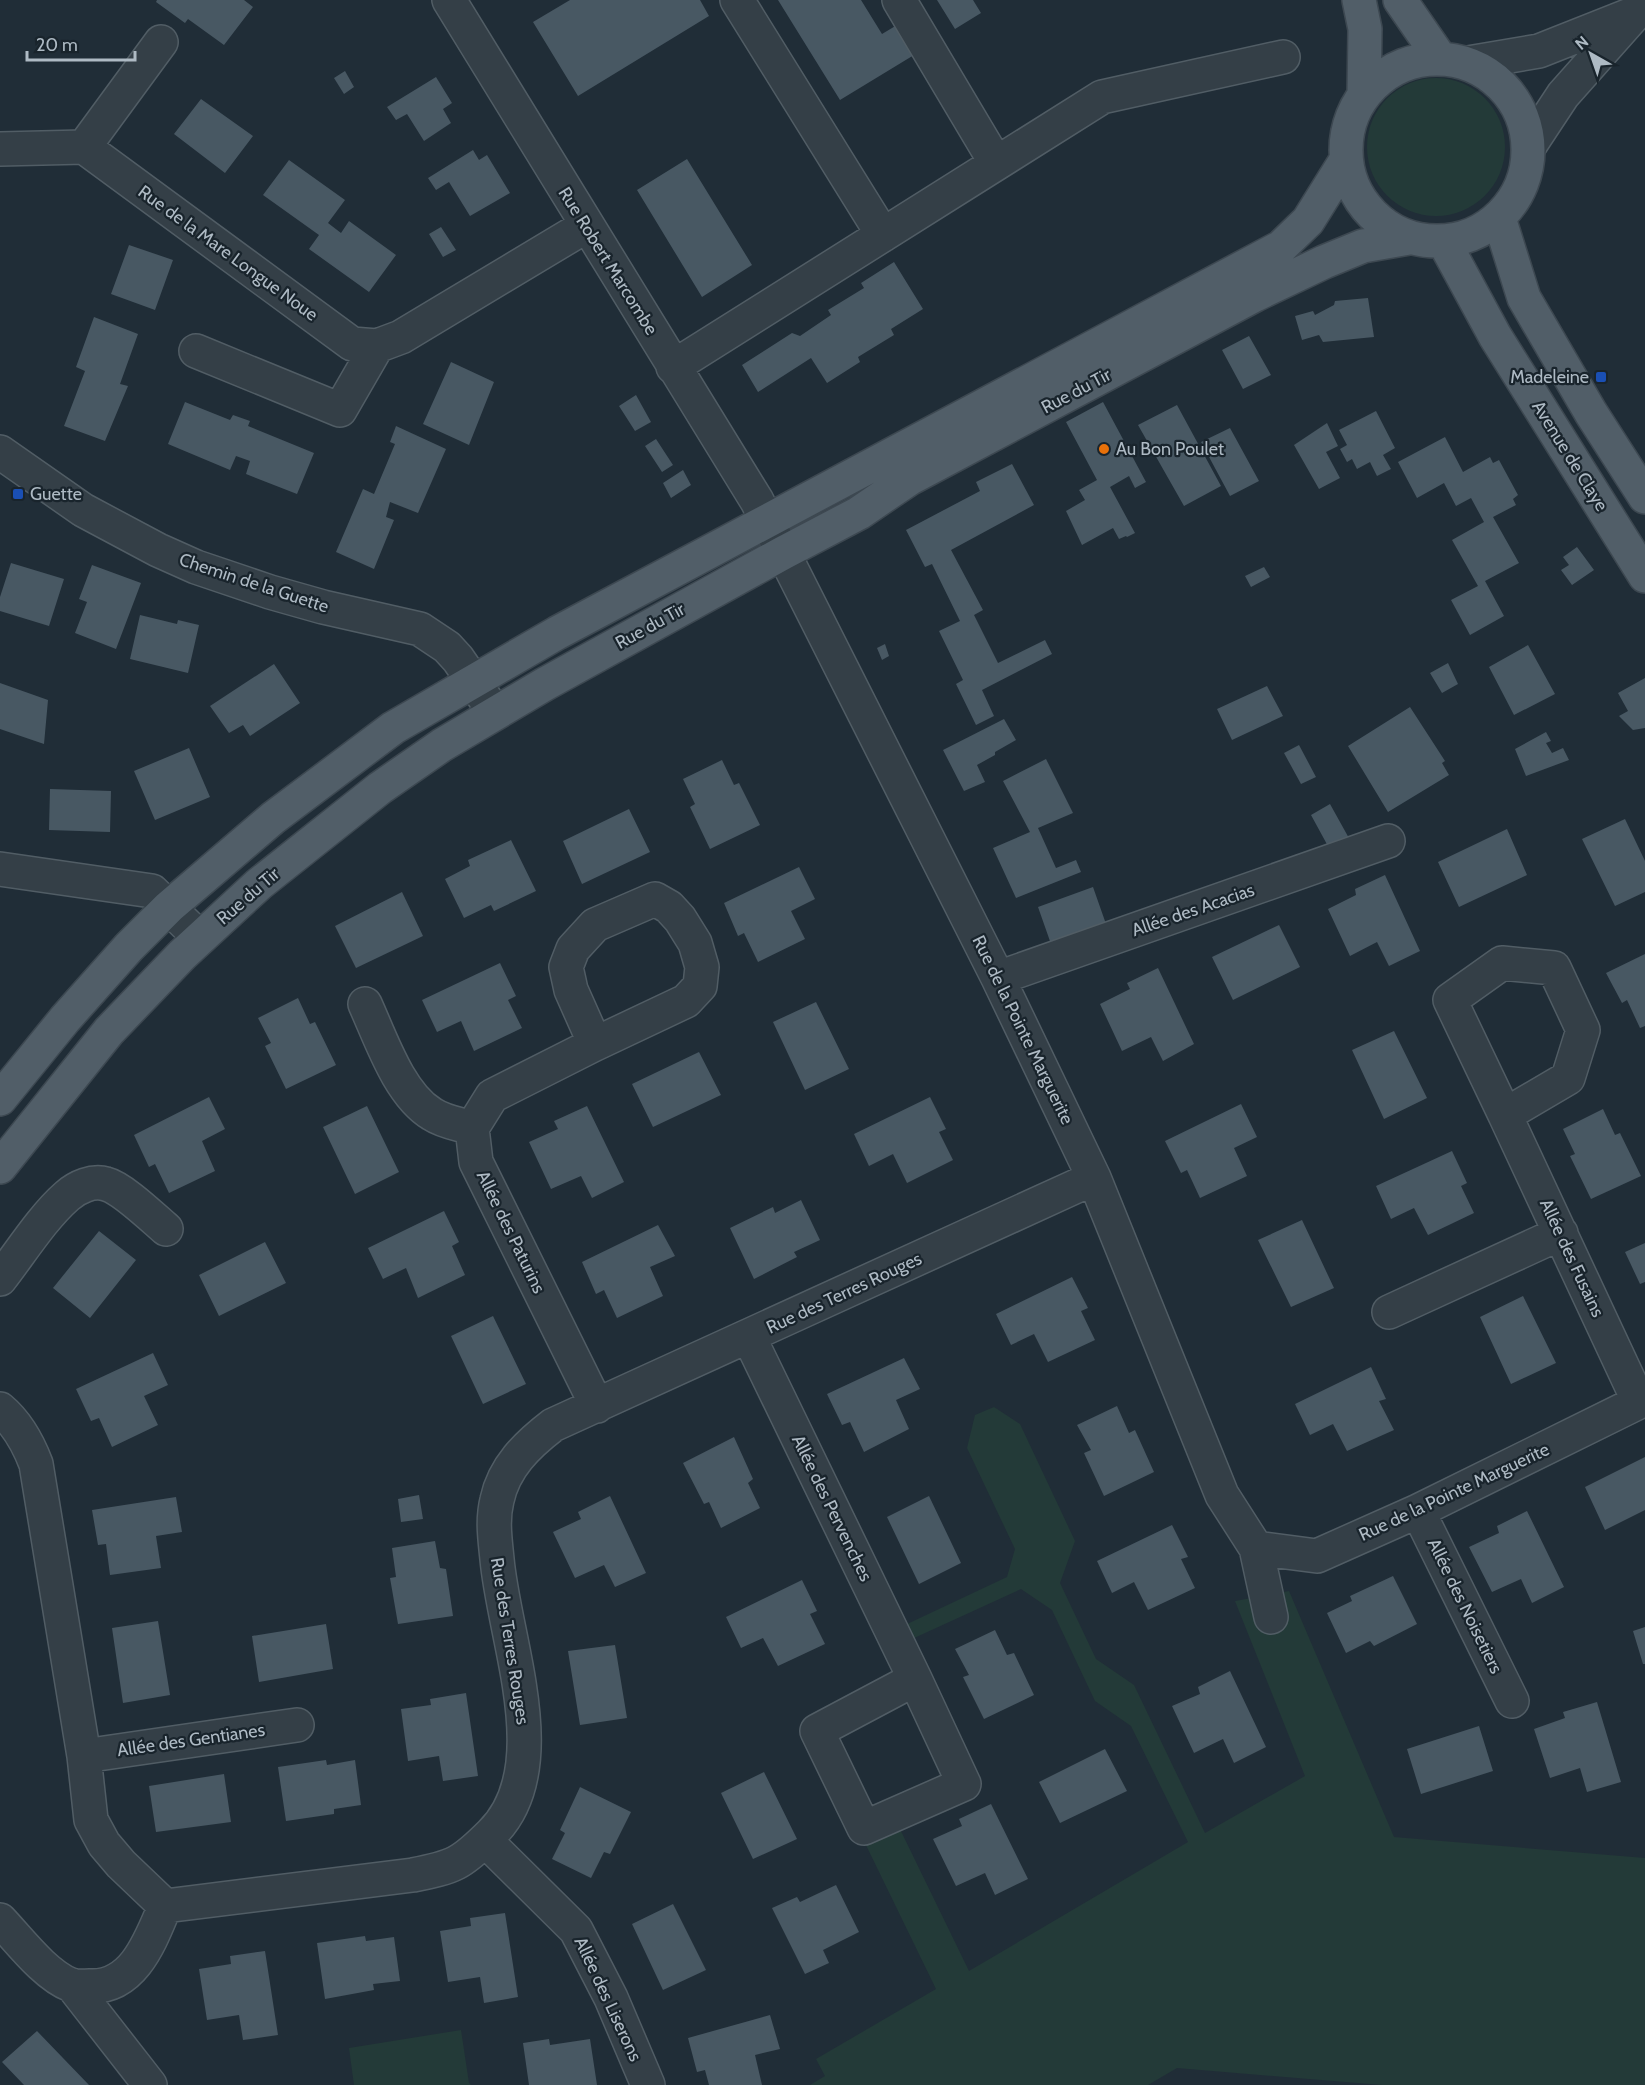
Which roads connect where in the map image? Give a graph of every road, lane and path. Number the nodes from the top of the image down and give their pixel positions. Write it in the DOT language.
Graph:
graph roads {
  1 [pos="449,0"];
  2 [pos="737,0"];
  3 [pos="899,0"];
  4 [pos="1359,0"];
  5 [pos="1400,0"];
  6 [pos="1640,10"];
  7 [pos="161,42"];
  8 [pos="1283,57"];
  9 [pos="1454,61"];
  10 [pos="1364,95"];
  11 [pos="1530,145"];
  12 [pos="84,147"];
  13 [pos="0,149"];
  14 [pos="1346,160"];
  15 [pos="996,163"];
  16 [pos="1499,218"];
  17 [pos="586,226"];
  18 [pos="883,235"];
  19 [pos="1409,238"];
  20 [pos="1444,242"];
  21 [pos="377,346"];
  22 [pos="196,351"];
  23 [pos="673,367"];
  24 [pos="0,452"];
  25 [pos="1645,497"];
  26 [pos="766,522"];
  27 [pos="783,553"];
  28 [pos="1645,576"];
  29 [pos="474,679"];
  30 [pos="495,713"];
  31 [pos="1388,842"];
  32 [pos="0,869"];
  33 [pos="169,907"];
  34 [pos="200,938"];
  35 [pos="998,978"];
  36 [pos="365,1004"];
  37 [pos="595,1044"];
  38 [pos="0,1099"];
  39 [pos="1505,1115"];
  40 [pos="472,1128"];
  41 [pos="0,1167"];
  42 [pos="1094,1178"];
  43 [pos="166,1228"];
  44 [pos="1561,1233"];
  45 [pos="0,1279"];
  46 [pos="1389,1312"];
  47 [pos="749,1337"];
  48 [pos="1642,1401"];
  49 [pos="597,1406"];
  50 [pos="0,1409"];
  51 [pos="1418,1511"];
  52 [pos="1256,1548"];
  53 [pos="1272,1617"];
  54 [pos="915,1679"];
  55 [pos="1512,1701"];
  56 [pos="297,1725"];
  57 [pos="84,1756"];
  58 [pos="485,1840"];
  59 [pos="165,1906"];
  60 [pos="0,1920"];
  61 [pos="72,1985"];
  62 [pos="150,2085"];
  63 [pos="648,2085"];
  1 -- 17 [label="street, Rue Robert Marcombe"];
  2 -- 18 [label="street"];
  3 -- 15 [label="street"];
  4 -- 10 [label="main road"];
  5 -- 9 [label="main road"];
  6 -- 9 [label="street"];
  6 -- 11 [label="street"];
  7 -- 12 [label="street"];
  8 -- 15 [label="street"];
  9 -- 10 [label="main road"];
  9 -- 11 [label="main road"];
  10 -- 14 [label="main road"];
  11 -- 16 [label="main road"];
  12 -- 13 [label="street"];
  12 -- 21 [label="street, Rue de la Mare Longue Noue"];
  14 -- 19 [label="main road"];
  14 -- 26 [label="main road, Rue du Tir"];
  15 -- 18 [label="street"];
  16 -- 20 [label="main road"];
  16 -- 25 [label="main road"];
  17 -- 21 [label="street"];
  17 -- 23 [label="street, Rue Robert Marcombe"];
  18 -- 23 [label="street"];
  19 -- 20 [label="main road"];
  19 -- 27 [label="main road, Rue du Tir"];
  20 -- 28 [label="main road, Avenue de Claye"];
  21 -- 22 [label="street"];
  23 -- 26 [label="street, Rue Robert Marcombe"];
  24 -- 29 [label="street, Chemin de la Guette"];
  26 -- 27 [label="street, Rue de la Pointe Marguerite"];
  26 -- 29 [label="main road, Rue du Tir"];
  27 -- 30 [label="main road, Rue du Tir"];
  27 -- 35 [label="street, Rue de la Pointe Marguerite"];
  29 -- 30 [label="street, Chemin de la Guette"];
  29 -- 33 [label="main road, Rue du Tir"];
  30 -- 34 [label="main road, Rue du Tir"];
  31 -- 35 [label="street, Allée des Acacias"];
  32 -- 33 [label="street"];
  33 -- 34 [label="street"];
  33 -- 38 [label="main road, Rue du Tir"];
  34 -- 41 [label="main road, Rue du Tir"];
  35 -- 42 [label="street, Rue de la Pointe Marguerite"];
  36 -- 40 [label="street"];
  37 -- 37 [label="street"];
  37 -- 40 [label="street"];
  39 -- 39 [label="street, Allée des Fusains"];
  39 -- 44 [label="street, Allée des Fusains"];
  40 -- 49 [label="street, Allée des Paturins"];
  42 -- 47 [label="street, Rue des Terres Rouges"];
  42 -- 52 [label="street, Rue de la Pointe Marguerite"];
  43 -- 45 [label="street"];
  44 -- 46 [label="street"];
  44 -- 48 [label="street, Allée des Fusains"];
  47 -- 49 [label="street, Rue des Terres Rouges"];
  47 -- 54 [label="street, Allée des Pervenches"];
  48 -- 51 [label="street, Rue de la Pointe Marguerite"];
  49 -- 58 [label="street, Rue des Terres Rouges"];
  50 -- 57 [label="street"];
  51 -- 52 [label="street, Rue de la Pointe Marguerite"];
  51 -- 55 [label="street, Allée des Noisetiers"];
  52 -- 53 [label="street, Rue de la Pointe Marguerite"];
  54 -- 54 [label="street, Allée des Pervenches"];
  56 -- 57 [label="street, Allée des Gentianes"];
  57 -- 59 [label="street"];
  58 -- 59 [label="street, Rue des Terres Rouges"];
  58 -- 63 [label="street, Allée des Liserons"];
  59 -- 61 [label="street"];
  60 -- 61 [label="street"];
  61 -- 62 [label="street"];
}
